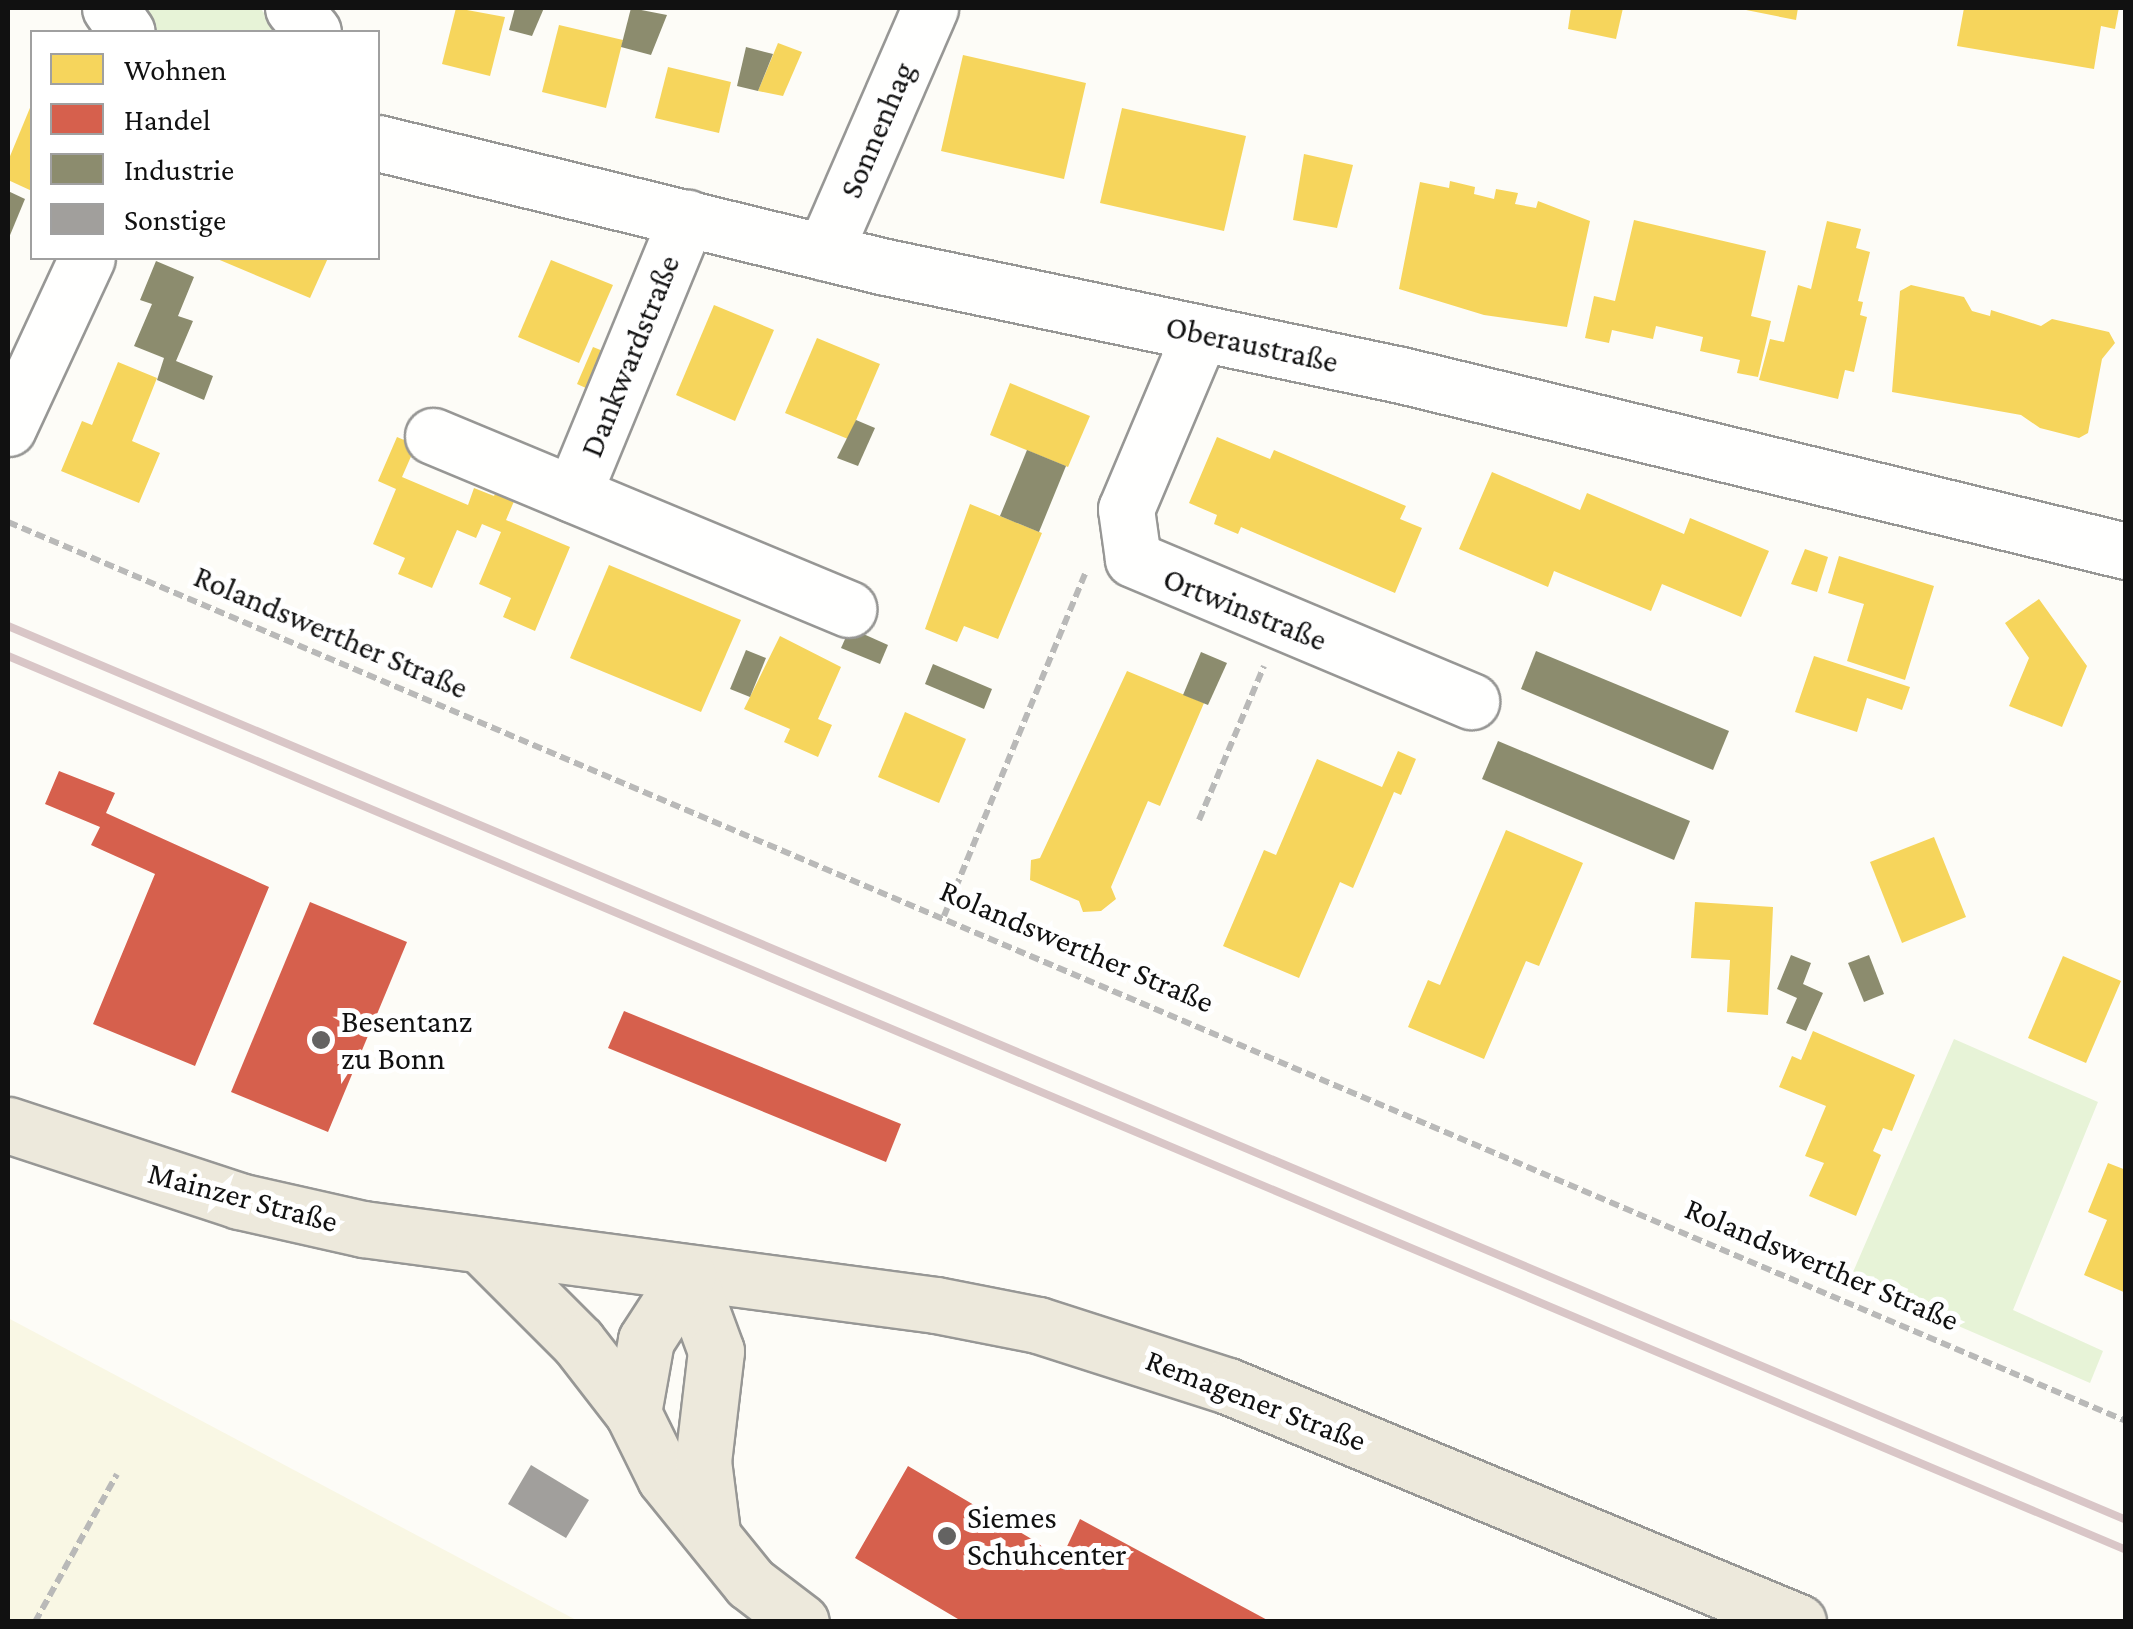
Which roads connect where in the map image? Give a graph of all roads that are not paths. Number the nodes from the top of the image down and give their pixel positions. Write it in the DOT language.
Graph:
graph roads {
  1 [pos="292,8"];
  2 [pos="930,8"];
  3 [pos="311,30"];
  4 [pos="380,114"];
  5 [pos="396,149"];
  6 [pos="687,218"];
  7 [pos="824,252"];
  8 [pos="86,260"];
  9 [pos="1200,334"];
  10 [pos="8,428"];
  11 [pos="432,436"];
  12 [pos="573,494"];
  13 [pos="2126,552"];
  14 [pos="848,610"];
  15 [pos="1470,702"];
  16 [pos="8,1125"];
  17 [pos="483,1247"];
  18 [pos="688,1275"];
  19 [pos="633,1413"];
  20 [pos="712,1532"];
  21 [pos="801,1622"];
  22 [pos="1798,1622"];
  1 -- 3 [label="street"];
  2 -- 7 [label="street, Sonnenhag"];
  4 -- 5 [label="street"];
  5 -- 6 [label="street, Oberaustraße"];
  6 -- 7 [label="street, Oberaustraße"];
  6 -- 12 [label="street, Dankwardstraße"];
  7 -- 9 [label="street, Oberaustraße"];
  8 -- 10 [label="street"];
  9 -- 13 [label="street, Oberaustraße"];
  9 -- 15 [label="street, Ortwinstraße"];
  11 -- 12 [label="street, Dankwardstraße"];
  12 -- 14 [label="street, Dankwardstraße"];
  16 -- 17 [label="main road, Mainzer Straße"];
  17 -- 18 [label="main road, Mainzer Straße"];
  17 -- 19 [label="main road"];
  18 -- 19 [label="main road"];
  18 -- 20 [label="main road"];
  18 -- 22 [label="main road, Remagener Straße"];
  19 -- 20 [label="main road"];
  20 -- 21 [label="main road"];
}
